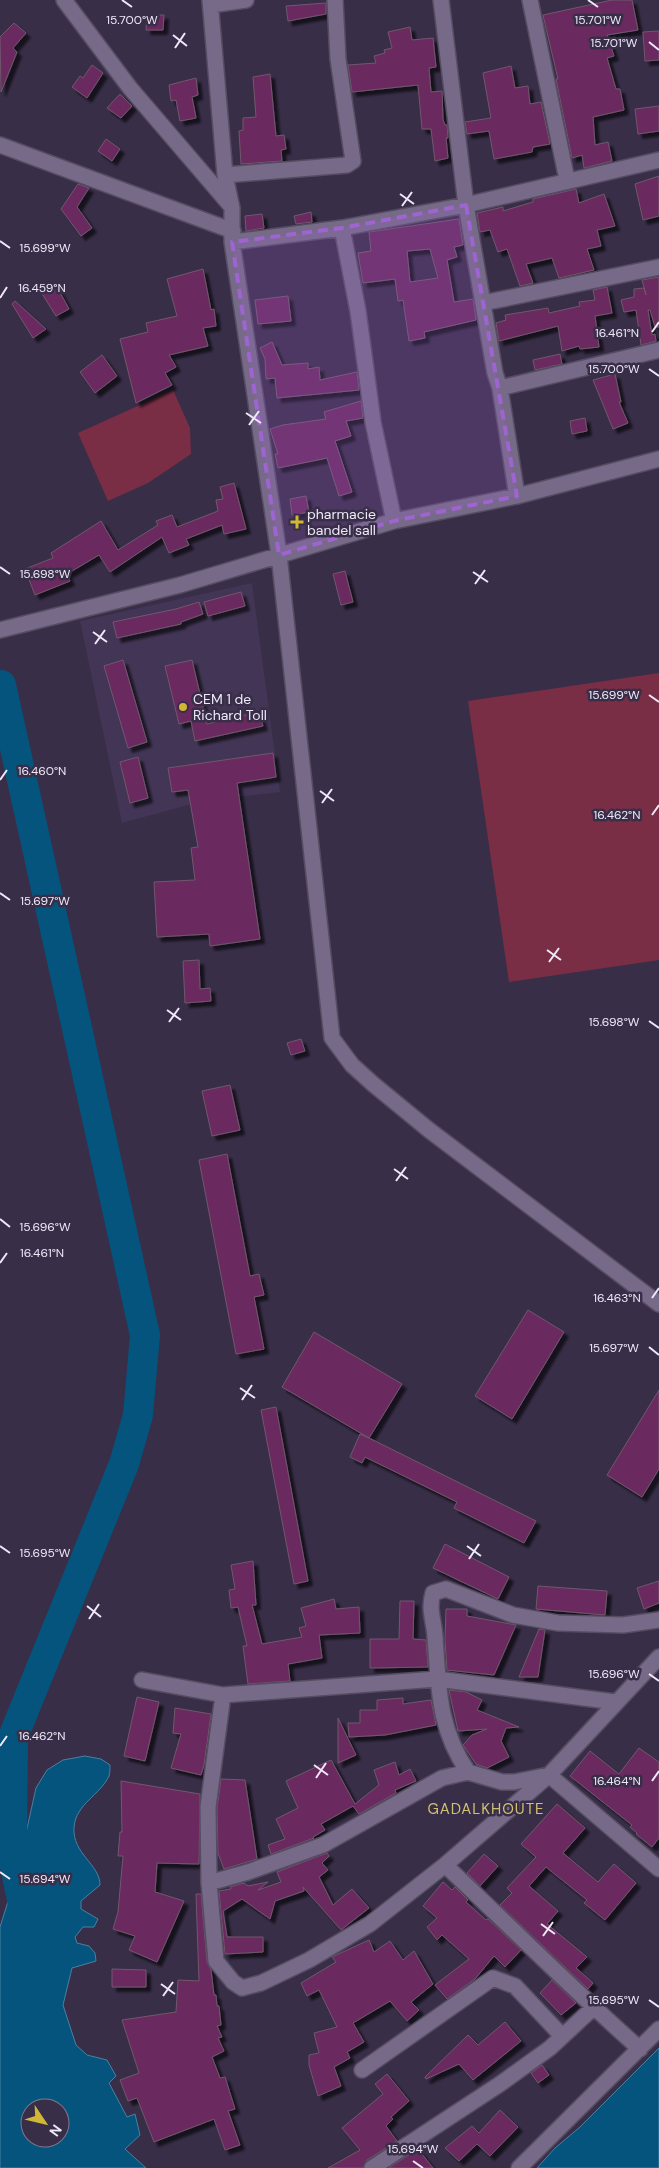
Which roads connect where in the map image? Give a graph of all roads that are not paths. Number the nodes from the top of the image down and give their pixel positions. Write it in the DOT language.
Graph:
graph roads {
  1 [pos="64,0"];
  2 [pos="246,0"];
  3 [pos="335,0"];
  4 [pos="441,0"];
  5 [pos="530,0"];
  6 [pos="211,3"];
  7 [pos="0,145"];
  8 [pos="659,160"];
  9 [pos="226,175"];
  10 [pos="567,180"];
  11 [pos="466,204"];
  12 [pos="232,208"];
  13 [pos="342,228"];
  14 [pos="233,237"];
  15 [pos="659,267"];
  16 [pos="483,303"];
  17 [pos="659,350"];
  18 [pos="500,388"];
  19 [pos="659,459"];
  20 [pos="517,496"];
  21 [pos="394,521"];
  22 [pos="279,555"];
  23 [pos="0,630"];
  24 [pos="659,1304"];
  25 [pos="659,1620"];
  26 [pos="659,1657"];
  27 [pos="437,1679"];
  28 [pos="142,1680"];
  29 [pos="223,1695"];
  30 [pos="615,1702"];
  31 [pos="468,1772"];
  32 [pos="549,1775"];
  33 [pos="657,1863"];
  34 [pos="444,1865"];
  35 [pos="209,1883"];
  36 [pos="593,2008"];
  37 [pos="659,2029"];
  38 [pos="562,2036"];
  39 [pos="640,2049"];
  40 [pos="362,2070"];
  41 [pos="372,2168"];
  42 [pos="519,2168"];
  1 -- 12 [label="street"];
  2 -- 6 [label="street"];
  3 -- 9 [label="street"];
  4 -- 11 [label="street"];
  5 -- 10 [label="street"];
  6 -- 9 [label="street"];
  7 -- 14 [label="street"];
  8 -- 10 [label="street"];
  9 -- 12 [label="street"];
  10 -- 11 [label="street"];
  11 -- 13 [label="street"];
  11 -- 16 [label="street"];
  12 -- 14 [label="street"];
  13 -- 14 [label="street"];
  13 -- 21 [label="street"];
  14 -- 22 [label="street"];
  15 -- 16 [label="street"];
  16 -- 18 [label="street"];
  17 -- 18 [label="street"];
  18 -- 20 [label="street"];
  19 -- 20 [label="street"];
  20 -- 21 [label="street"];
  21 -- 22 [label="street"];
  22 -- 23 [label="street"];
  22 -- 24 [label="street"];
  25 -- 27 [label="street"];
  26 -- 30 [label="street"];
  27 -- 29 [label="street"];
  27 -- 30 [label="street"];
  27 -- 31 [label="street"];
  28 -- 29 [label="street"];
  29 -- 35 [label="street"];
  30 -- 32 [label="street"];
  31 -- 32 [label="street"];
  31 -- 35 [label="street"];
  32 -- 33 [label="street"];
  32 -- 34 [label="street"];
  34 -- 35 [label="street"];
  34 -- 36 [label="street"];
  36 -- 38 [label="street"];
  36 -- 39 [label="street"];
  37 -- 39 [label="street"];
  38 -- 40 [label="street"];
  38 -- 41 [label="street"];
  39 -- 42 [label="street"];
}
